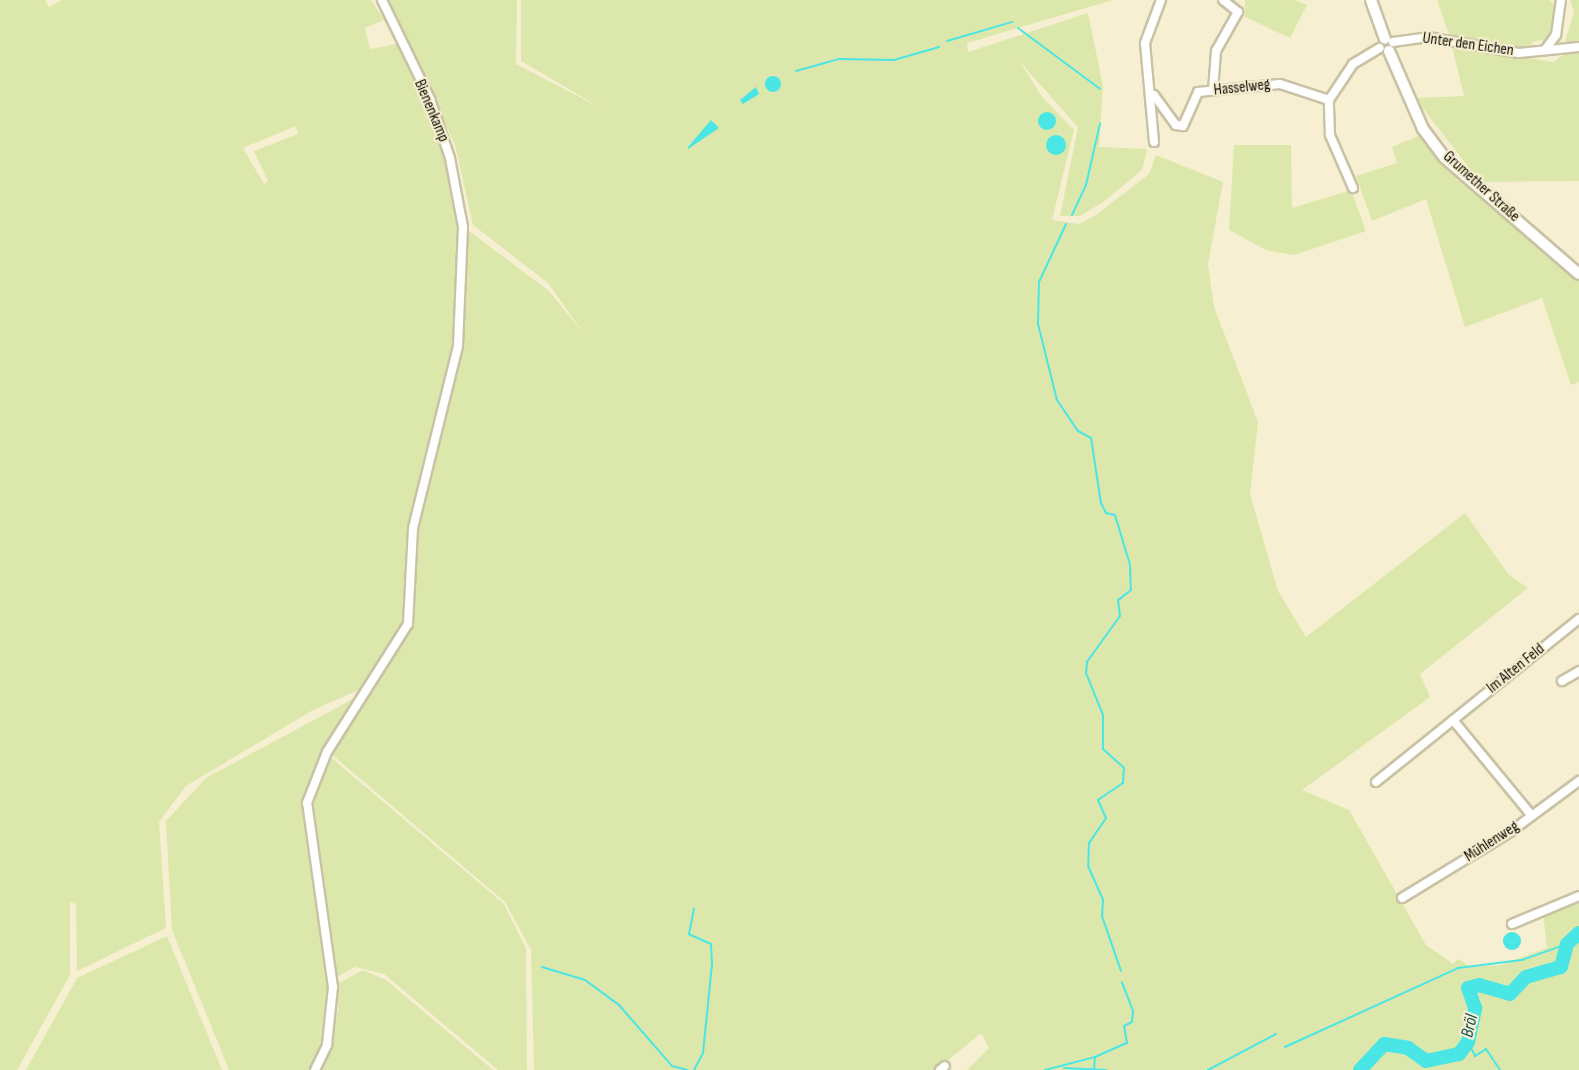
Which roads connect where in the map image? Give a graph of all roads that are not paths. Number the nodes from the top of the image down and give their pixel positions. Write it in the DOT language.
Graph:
graph roads {
  1 [pos="382,0"];
  2 [pos="1161,0"];
  3 [pos="1223,0"];
  4 [pos="1371,0"];
  5 [pos="1561,0"];
  6 [pos="1387,45"];
  7 [pos="1579,47"];
  8 [pos="1544,51"];
  9 [pos="1213,91"];
  10 [pos="1154,95"];
  11 [pos="1329,100"];
  12 [pos="1154,142"];
  13 [pos="1353,188"];
  14 [pos="1579,274"];
  15 [pos="1579,619"];
  16 [pos="1579,671"];
  17 [pos="1562,681"];
  18 [pos="1453,720"];
  19 [pos="1579,781"];
  20 [pos="1376,782"];
  21 [pos="1532,816"];
  22 [pos="1579,896"];
  23 [pos="1402,898"];
  24 [pos="1512,924"];
  25 [pos="315,1070"];
  1 -- 25 [label="street, Bienenkamp"];
  2 -- 10 [label="street"];
  3 -- 9 [label="street"];
  4 -- 6 [label="street, Grumether Straße"];
  5 -- 8 [label="street"];
  6 -- 8 [label="street, Unter den Eichen"];
  6 -- 11 [label="street"];
  6 -- 14 [label="street, Grumether Straße"];
  7 -- 8 [label="street, Unter den Eichen"];
  9 -- 10 [label="street, Hasselweg"];
  9 -- 11 [label="street, Hasselweg"];
  10 -- 12 [label="street"];
  11 -- 13 [label="street"];
  15 -- 18 [label="street, Im Alten Feld"];
  16 -- 17 [label="street"];
  18 -- 20 [label="street, Im Alten Feld"];
  18 -- 21 [label="street"];
  19 -- 21 [label="street, Mühlenweg"];
  21 -- 23 [label="street, Mühlenweg"];
  22 -- 24 [label="street"];
}
